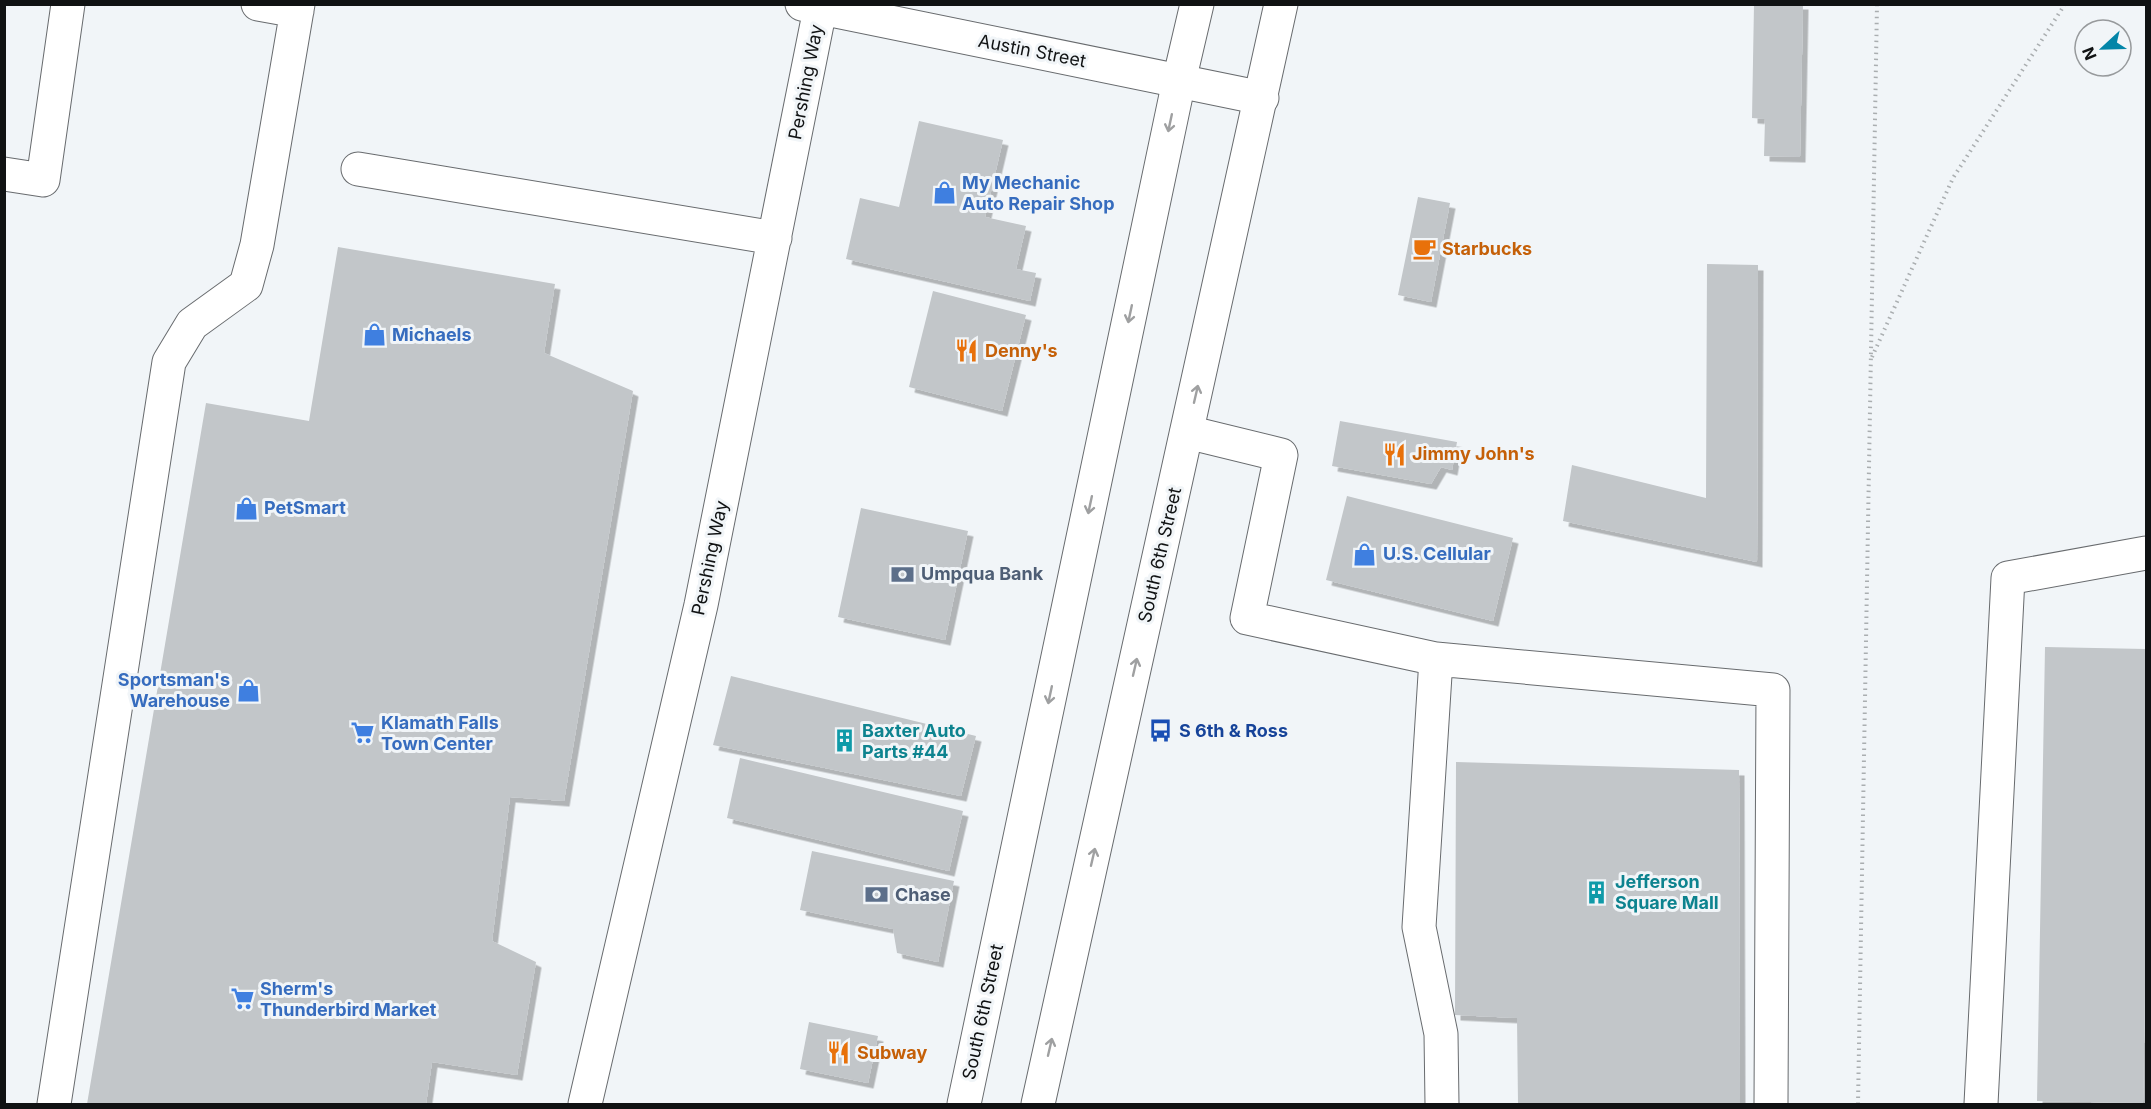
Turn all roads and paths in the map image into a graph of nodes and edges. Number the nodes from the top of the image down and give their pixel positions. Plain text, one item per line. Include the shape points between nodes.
1 (68, 4) edge
2 (258, 4) edge
3 (1197, 4) edge
4 (1281, 4) edge
5 (1877, 4) edge
6 (2065, 4) edge
7 (811, 7) edge
8 (298, 8) edge
9 (1179, 81) junction
10 (1262, 98) junction
11 (358, 169) dead end
12 (4, 174) edge
13 (774, 238) junction
14 (1870, 360) junction
15 (1187, 432) junction
16 (2146, 553) edge
17 (1436, 659) junction
18 (54, 1104) edge
19 (585, 1104) edge
20 (964, 1104) edge
21 (1038, 1104) edge
22 (1442, 1104) edge
23 (1771, 1104) edge
24 (1858, 1104) edge
25 (1981, 1104) edge

1 - 12 main road via 43,180
2 - 8 main road
3 - 9 main road, South 6th Street
4 - 10 main road, South 6th Street
5 - 14 path
6 - 14 path via 1953,178
7 - 9 main road, Austin Street
7 - 13 main road, Pershing Way
8 - 18 main road via 257,245 246,285 192,324 169,362
9 - 10 main road, Austin Street
9 -> 20 main road, South 6th Street
15 -> 10 main road, South 6th Street
11 - 13 main road
13 - 19 main road, Pershing Way via 701,605
14 - 24 path
15 - 17 main road via 1281,455 1247,618
21 -> 15 main road, South 6th Street
16 - 25 main road via 2008,578
17 - 22 main road via 1419,927 1441,1034
17 - 23 main road via 1773,690

